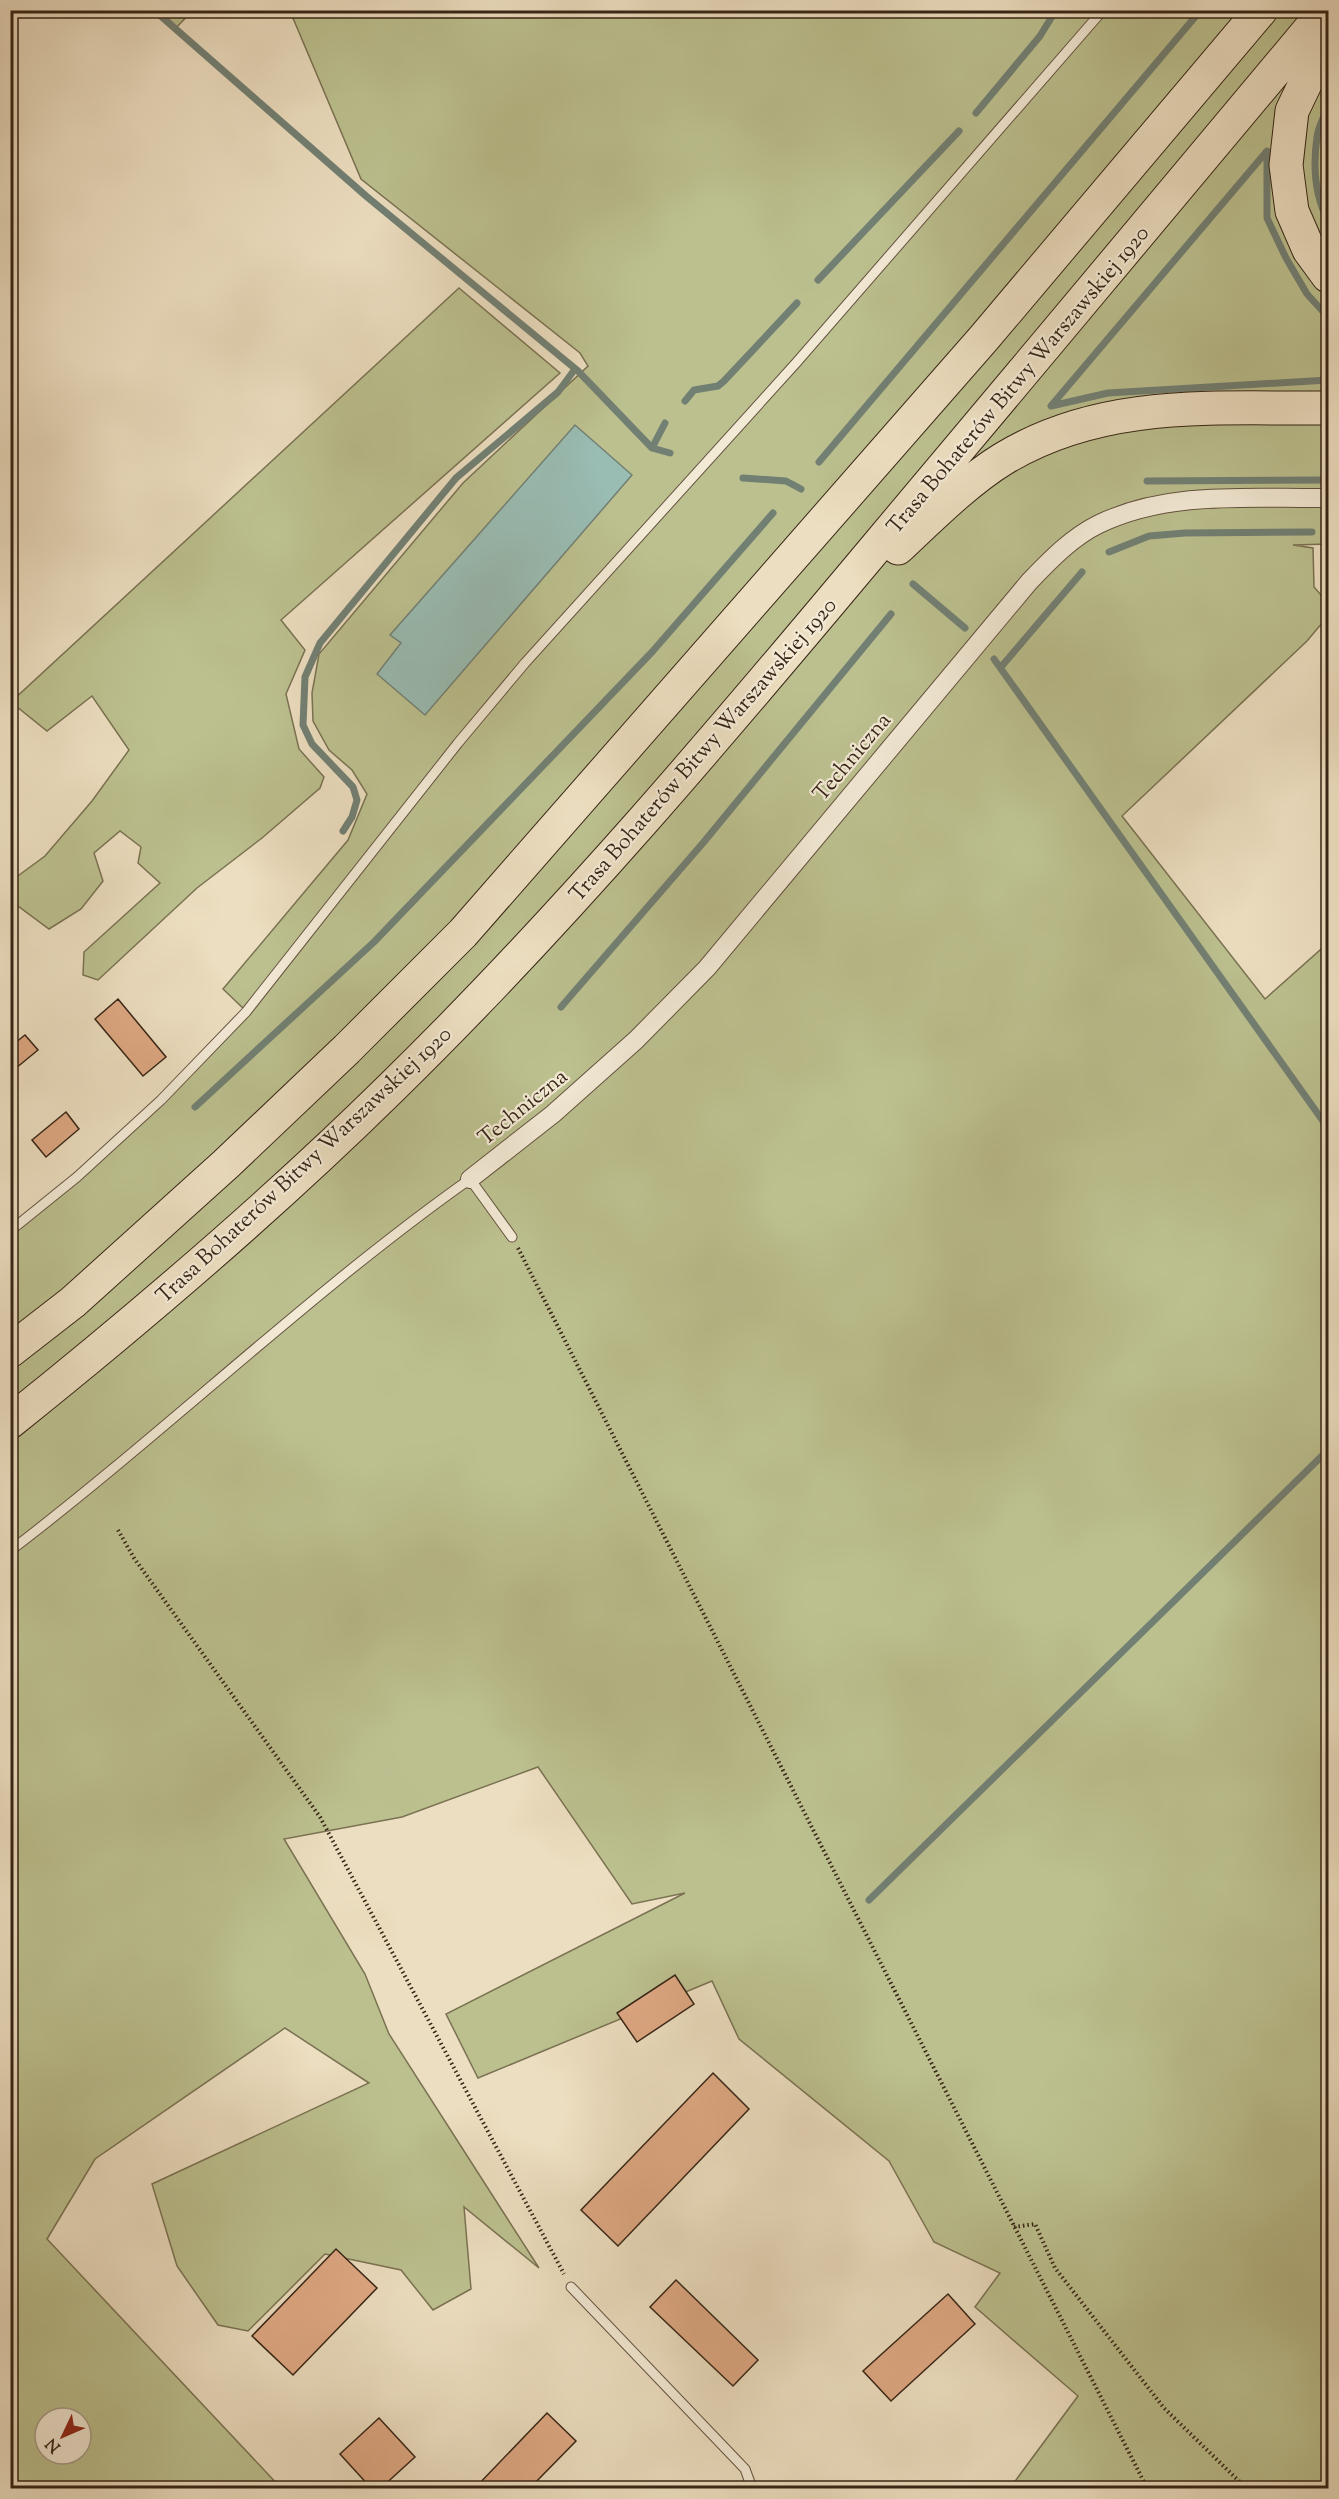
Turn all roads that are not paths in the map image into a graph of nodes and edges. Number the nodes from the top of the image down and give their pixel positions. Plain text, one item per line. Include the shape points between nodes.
1 (1102, 10) edge
2 (1261, 10) edge
3 (1326, 10) edge
4 (1329, 36) edge
5 (1329, 276) edge
6 (1329, 408) edge
7 (1329, 498) edge
8 (792, 648) junction
9 (470, 1179) junction
10 (10, 1231) edge
11 (512, 1237) road end
12 (10, 1351) edge
13 (10, 1422) edge
14 (10, 1551) edge
15 (571, 2287) road end
16 (752, 2488) edge

1 - 10 lane via 796,363 518,672 246,1012 161,1100 77,1177
2 - 12 highway via 984,338 463,933 226,1164 74,1302
3 - 8 highway, Trasa Bohaterów Bitwy Warszawskiej 1920
4 - 5 highway via 1292,111 1286,165 1292,211 1309,250
6 - 8 highway via 1159,410 1099,419 1063,430 1003,459 943,507
7 - 9 street, Techniczna via 1170,502 1097,525 1074,540 1029,582 707,968 636,1040 553,1114
8 - 13 highway, Trasa Bohaterów Bitwy Warszawskiej 1920 via 654,811 390,1089 258,1212 100,1350
9 - 11 lane
9 - 14 lane via 370,1253 89,1490
15 - 16 lane via 745,2469

